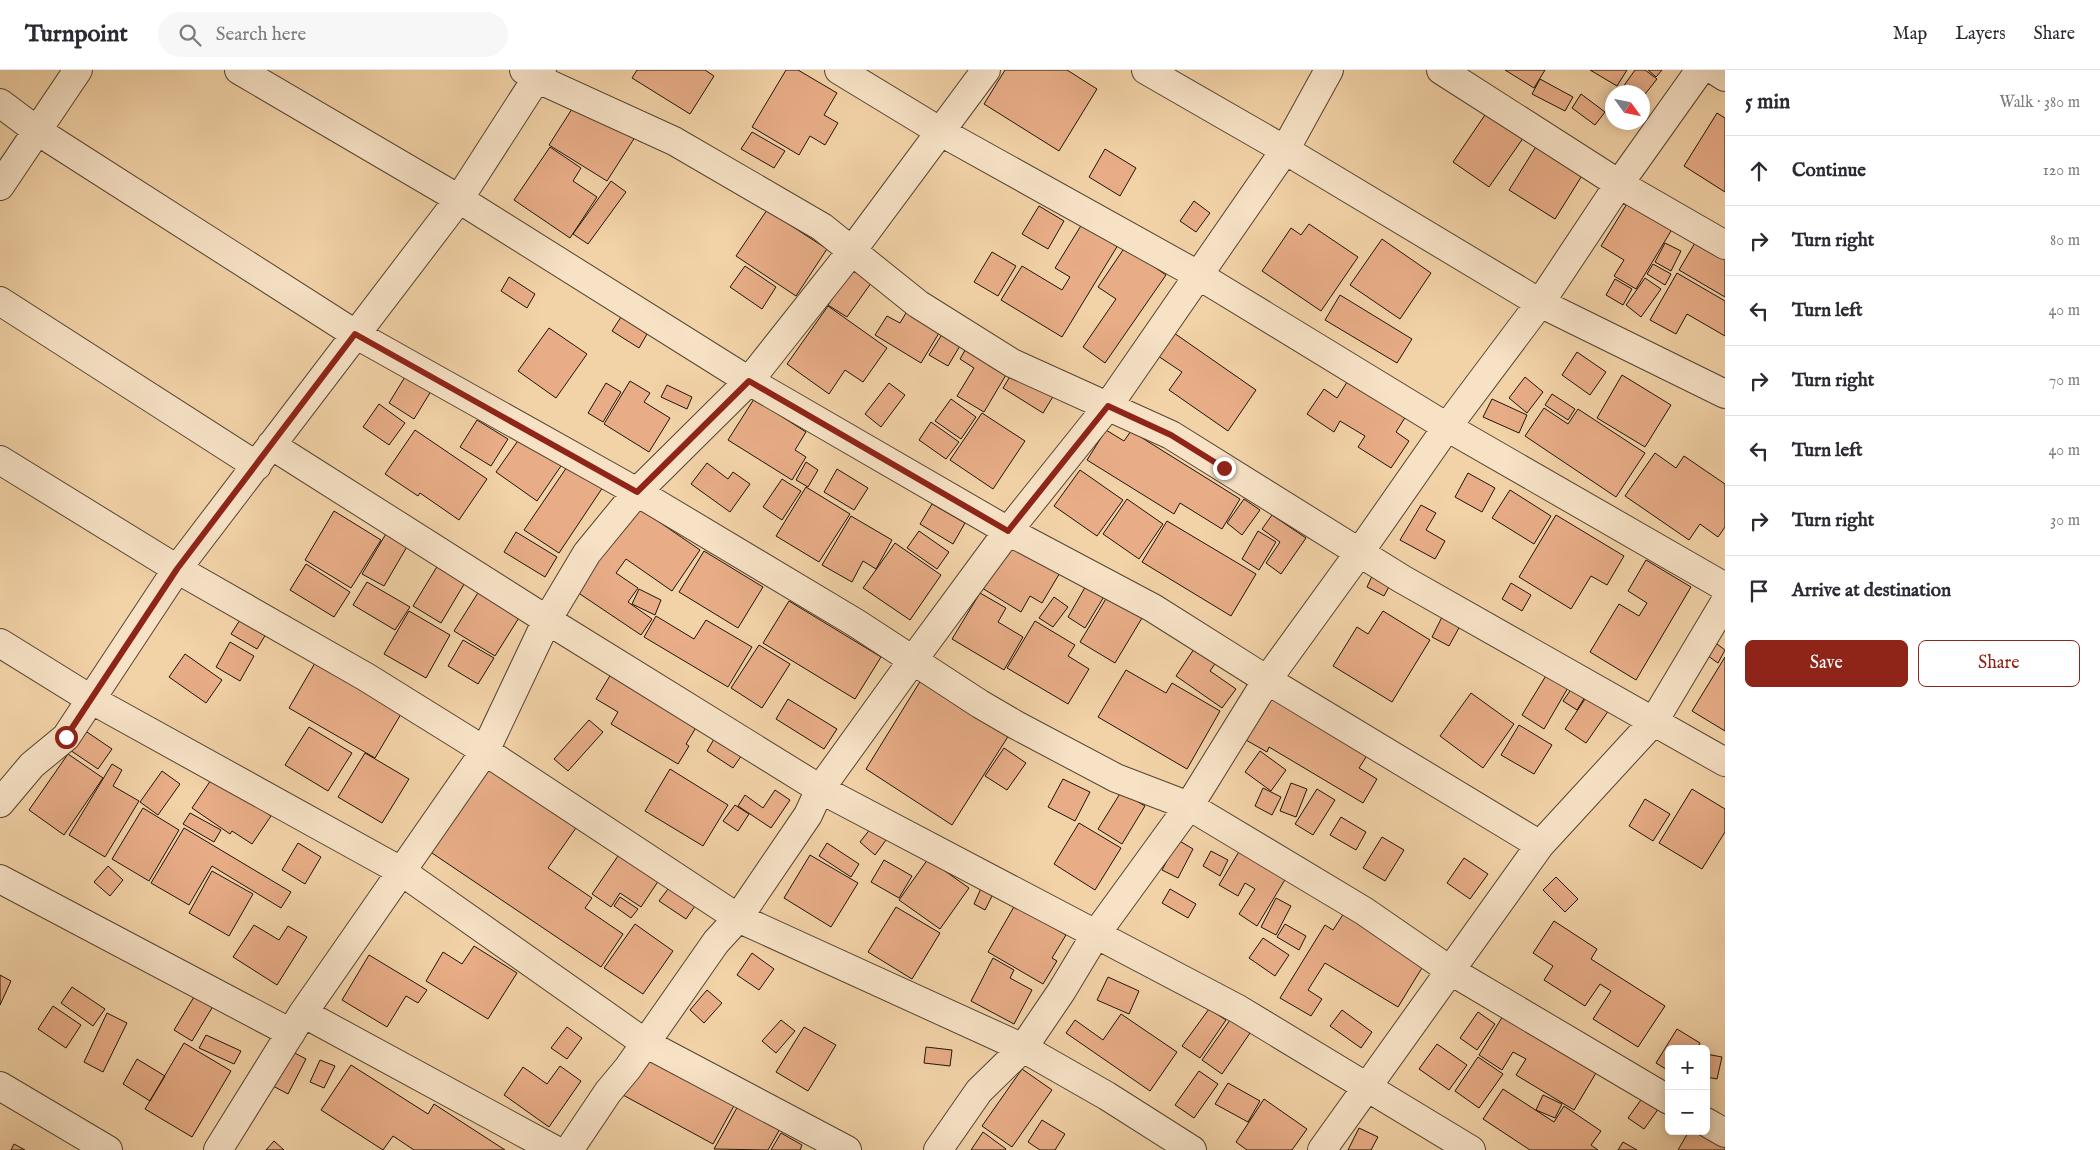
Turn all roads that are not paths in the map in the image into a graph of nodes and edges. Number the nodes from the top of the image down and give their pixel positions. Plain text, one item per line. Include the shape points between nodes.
1 (78, 70) edge
2 (239, 70) edge
3 (839, 70) edge
4 (986, 70) edge
5 (1146, 70) edge
6 (1329, 70) edge
7 (1441, 70) edge
8 (1700, 70) edge
9 (1714, 70) edge
10 (534, 73) edge
11 (1725, 77) edge
12 (0, 103) edge
13 (36, 130) junction
14 (941, 132) junction
15 (1285, 150) junction
16 (1619, 184) junction
17 (0, 186) edge
18 (459, 199) junction
19 (1725, 245) edge
20 (851, 252) junction
21 (1198, 275) junction
22 (0, 301) edge
23 (1540, 302) junction
24 (355, 334) junction
25 (749, 381) junction
26 (1725, 394) edge
27 (1108, 406) junction
28 (1447, 426) junction
29 (264, 455) junction
30 (0, 460) edge
31 (637, 492) junction
32 (1008, 531) junction
33 (1359, 553) junction
34 (177, 569) junction
35 (1725, 587) edge
36 (1725, 602) edge
37 (547, 620) junction
38 (0, 643) edge
39 (913, 660) junction
40 (1266, 680) junction
41 (92, 700) junction
42 (1654, 721) junction
43 (485, 751) junction
44 (1725, 762) edge
45 (820, 789) junction
46 (0, 802) edge
47 (1189, 806) junction
48 (1540, 845) junction
49 (401, 872) junction
50 (0, 879) edge
51 (738, 918) junction
52 (1096, 934) junction
53 (1451, 971) junction
54 (297, 1023) junction
55 (645, 1043) junction
56 (1023, 1048) junction
57 (0, 1086) edge
58 (1366, 1088) junction
59 (1665, 1098) edge
60 (1710, 1124) edge
61 (1725, 1133) edge
62 (108, 1150) edge
63 (218, 1150) edge
64 (555, 1150) edge
65 (570, 1150) edge
66 (847, 1150) edge
67 (938, 1150) edge
68 (1192, 1150) edge
69 (1322, 1150) edge
70 (1471, 1150) edge

1 - 13 street
2 - 18 street
3 - 14 street
4 - 14 street
5 - 15 street
6 - 15 street
7 - 16 street
8 - 16 street
9 - 11 street
10 - 18 street
10 - 20 street via 674,140 822,227
12 - 13 street
13 - 17 street
13 - 24 street
14 - 20 street
14 - 21 street
15 - 21 street
15 - 23 street
16 - 19 street
16 - 23 street
18 - 24 street
18 - 25 street
20 - 25 street
20 - 27 street via 918,304 1012,363
21 - 27 street
21 - 28 street
22 - 29 street
23 - 26 street
23 - 28 street
24 - 29 street
24 - 31 street
25 - 31 street
25 - 32 street
27 - 32 street
27 - 33 street via 1171,435
28 - 33 street
28 - 35 street
29 - 34 street
29 - 37 street
30 - 34 street
31 - 37 street via 587,553
31 - 39 street
32 - 39 street
32 - 40 street via 1154,608
33 - 40 street
33 - 42 street
34 - 41 street
34 - 43 street via 366,677
36 - 42 street
37 - 43 street
37 - 45 street
38 - 41 street
39 - 45 street
39 - 47 street via 980,704 1116,778
40 - 47 street
40 - 48 street
41 - 46 street via 66,737 32,765
41 - 49 street
42 - 44 street
42 - 48 street
43 - 49 street
43 - 51 street
45 - 51 street via 808,815
45 - 52 street
47 - 52 street
47 - 53 street via 1364,911
48 - 53 street
49 - 54 street
49 - 55 street
50 - 54 street
51 - 55 street via 716,942
51 - 56 street
52 - 56 street
52 - 58 street via 1238,1009
53 - 58 street
53 - 59 street
54 - 63 street
54 - 64 street
55 - 65 street
55 - 66 street
56 - 67 street via 979,1091
56 - 68 street
57 - 62 street
58 - 69 street
58 - 70 street
60 - 61 street

